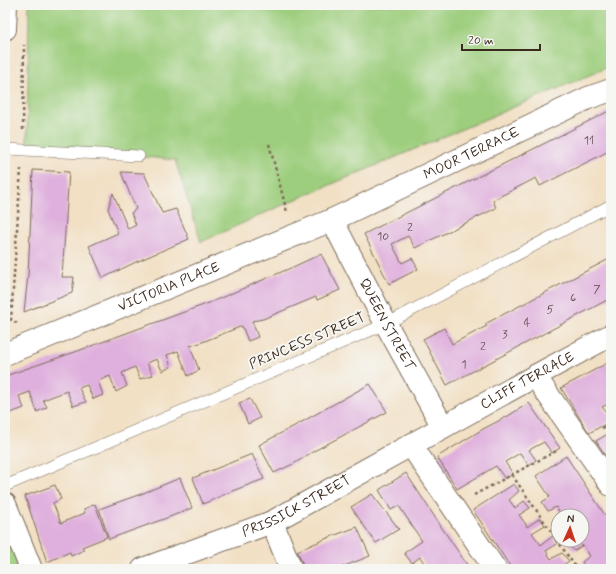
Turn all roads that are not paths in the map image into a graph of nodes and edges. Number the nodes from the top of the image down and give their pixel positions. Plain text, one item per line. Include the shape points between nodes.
1 (6, 5) edge
2 (5, 29) edge
3 (611, 90) edge
4 (5, 149) edge
5 (139, 156) dead end
6 (611, 205) edge
7 (332, 220) junction
8 (386, 324) junction
9 (611, 335) edge
10 (5, 354) edge
11 (535, 376) junction
12 (443, 427) junction
13 (411, 445) junction
14 (611, 485) edge
15 (5, 486) edge
16 (5, 504) edge
17 (272, 522) junction
18 (31, 569) edge
19 (142, 569) edge
20 (291, 569) edge
21 (495, 569) edge

1 - 2 street
3 - 7 street, MOOR TERRACE via 588,98
4 - 5 lane
6 - 8 lane, PRINCESS STREET
7 - 8 street, QUEEN STREET
7 - 10 street, VICTORIA PLACE
8 - 12 street, QUEEN STREET
8 - 15 lane, PRINCESS STREET
9 - 11 street, CLIFF TERRACE
11 - 12 street, CLIFF TERRACE
11 - 14 street
12 - 13 street, PRISSICK STREET
13 - 17 street, PRISSICK STREET
13 - 21 street
16 - 18 street
17 - 19 street, PRISSICK STREET
17 - 20 street

